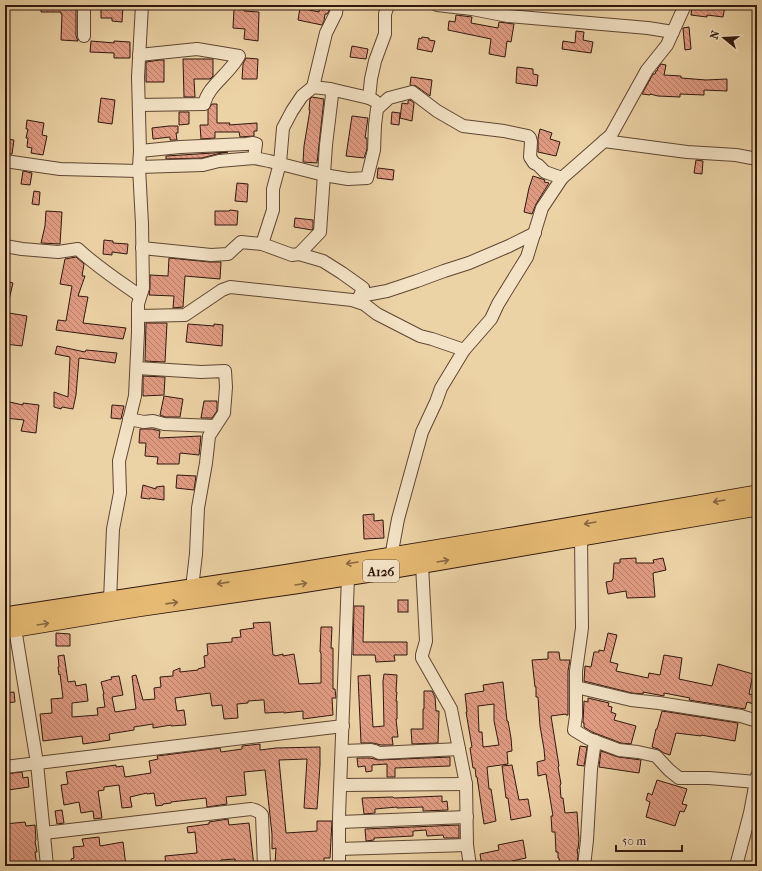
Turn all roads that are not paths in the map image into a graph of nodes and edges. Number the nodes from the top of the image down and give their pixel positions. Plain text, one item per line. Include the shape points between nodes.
1 (84, 5) edge
2 (142, 5) edge
3 (337, 5) edge
4 (388, 5) edge
5 (437, 5) edge
6 (685, 5) edge
7 (673, 32) junction
8 (84, 36) dead end
9 (139, 55) junction
10 (313, 87) junction
11 (330, 89) junction
12 (369, 98) junction
13 (138, 105) junction
14 (378, 109) junction
15 (604, 140) junction
16 (140, 151) junction
17 (254, 158) junction
18 (757, 159) edge
19 (5, 161) edge
20 (280, 163) junction
21 (139, 169) junction
22 (324, 175) junction
23 (562, 178) junction
24 (535, 233) junction
25 (262, 244) junction
26 (5, 246) edge
27 (142, 248) junction
28 (299, 254) junction
29 (140, 296) junction
30 (358, 299) junction
31 (138, 316) junction
32 (464, 350) junction
33 (137, 368) junction
34 (129, 419) junction
35 (215, 426) junction
36 (757, 494) edge
37 (757, 507) edge
38 (581, 537) junction
39 (391, 556) junction
40 (422, 565) junction
41 (348, 577) junction
42 (192, 588) junction
43 (110, 600) junction
44 (9, 622) edge
45 (576, 687) junction
46 (757, 721) edge
47 (343, 726) junction
48 (595, 741) junction
49 (459, 749) junction
50 (342, 751) junction
51 (37, 763) junction
52 (5, 767) edge
53 (756, 778) edge
54 (466, 784) junction
55 (341, 785) junction
56 (467, 817) junction
57 (340, 822) junction
58 (44, 833) junction
59 (467, 845) junction
60 (339, 849) junction
61 (47, 866) edge
62 (264, 866) edge
63 (339, 866) edge
64 (470, 866) edge
65 (584, 866) edge
66 (736, 866) edge

1 - 8 street
2 - 9 street
3 - 10 street via 326,33
4 - 12 street via 385,14 385,34 375,61
5 - 7 street via 508,16
6 - 7 street
7 - 15 street via 667,45 647,70 611,134
9 - 13 street
9 - 13 street via 197,50 239,56 214,85 204,104
10 - 11 street
10 - 20 street via 302,96 283,128
11 - 12 street
11 - 22 street via 332,95
12 - 14 street via 375,102
13 - 16 street
14 - 22 street via 374,150 367,178 348,179
14 - 23 street via 390,98 412,92 463,126 528,136 531,142 530,157 534,163 545,172
15 - 18 street
15 - 23 street
16 - 17 street via 253,142 256,144
16 - 21 street
17 - 20 street
17 - 21 street via 203,165
19 - 21 street via 60,169
20 - 22 street
20 - 25 street via 273,189 273,210
21 - 27 street
22 - 28 street via 320,232
23 - 24 street via 542,208
24 - 30 street via 469,263
24 - 32 street via 527,257 491,319
25 - 27 street via 241,242 228,254 211,255
25 - 28 street via 292,255
26 - 29 street via 58,252 78,250
27 - 29 street
28 - 30 street via 322,261 363,288
29 - 31 street
30 - 31 street via 230,287 184,316
30 - 32 street via 377,314 420,336
31 - 33 street
32 - 39 street via 441,388 422,432 398,519
33 - 34 street via 135,396
33 - 35 street via 225,372 224,413
34 - 35 street via 164,424
34 - 43 street via 120,461 120,494 114,528
35 - 42 street via 209,436 198,508
36 -> 39 highway, A126
37 - 38 highway, A126
40 -> 38 highway, A126
38 - 45 street via 582,628
39 -> 42 highway, A126
40 - 41 highway, A126
40 - 49 street via 426,641 422,658 451,709
44 -> 41 highway, A126 via 137,608
41 - 47 street
42 - 43 highway, A126
43 - 44 highway, A126
44 - 51 street
45 - 46 street via 631,700 741,716
45 - 48 street via 574,730 588,740
47 - 50 street
47 - 51 street
48 - 53 street via 619,750 656,756 678,778
48 - 65 street
49 - 50 street via 379,754 371,750
49 - 54 street
50 - 55 street
51 - 52 street
51 - 58 street
53 - 66 street
54 - 55 street
54 - 56 street
55 - 57 street
56 - 57 street
56 - 59 street
57 - 60 street
58 - 61 street
58 - 62 street via 251,809 260,812 262,816
59 - 60 street
59 - 64 street
60 - 63 street

